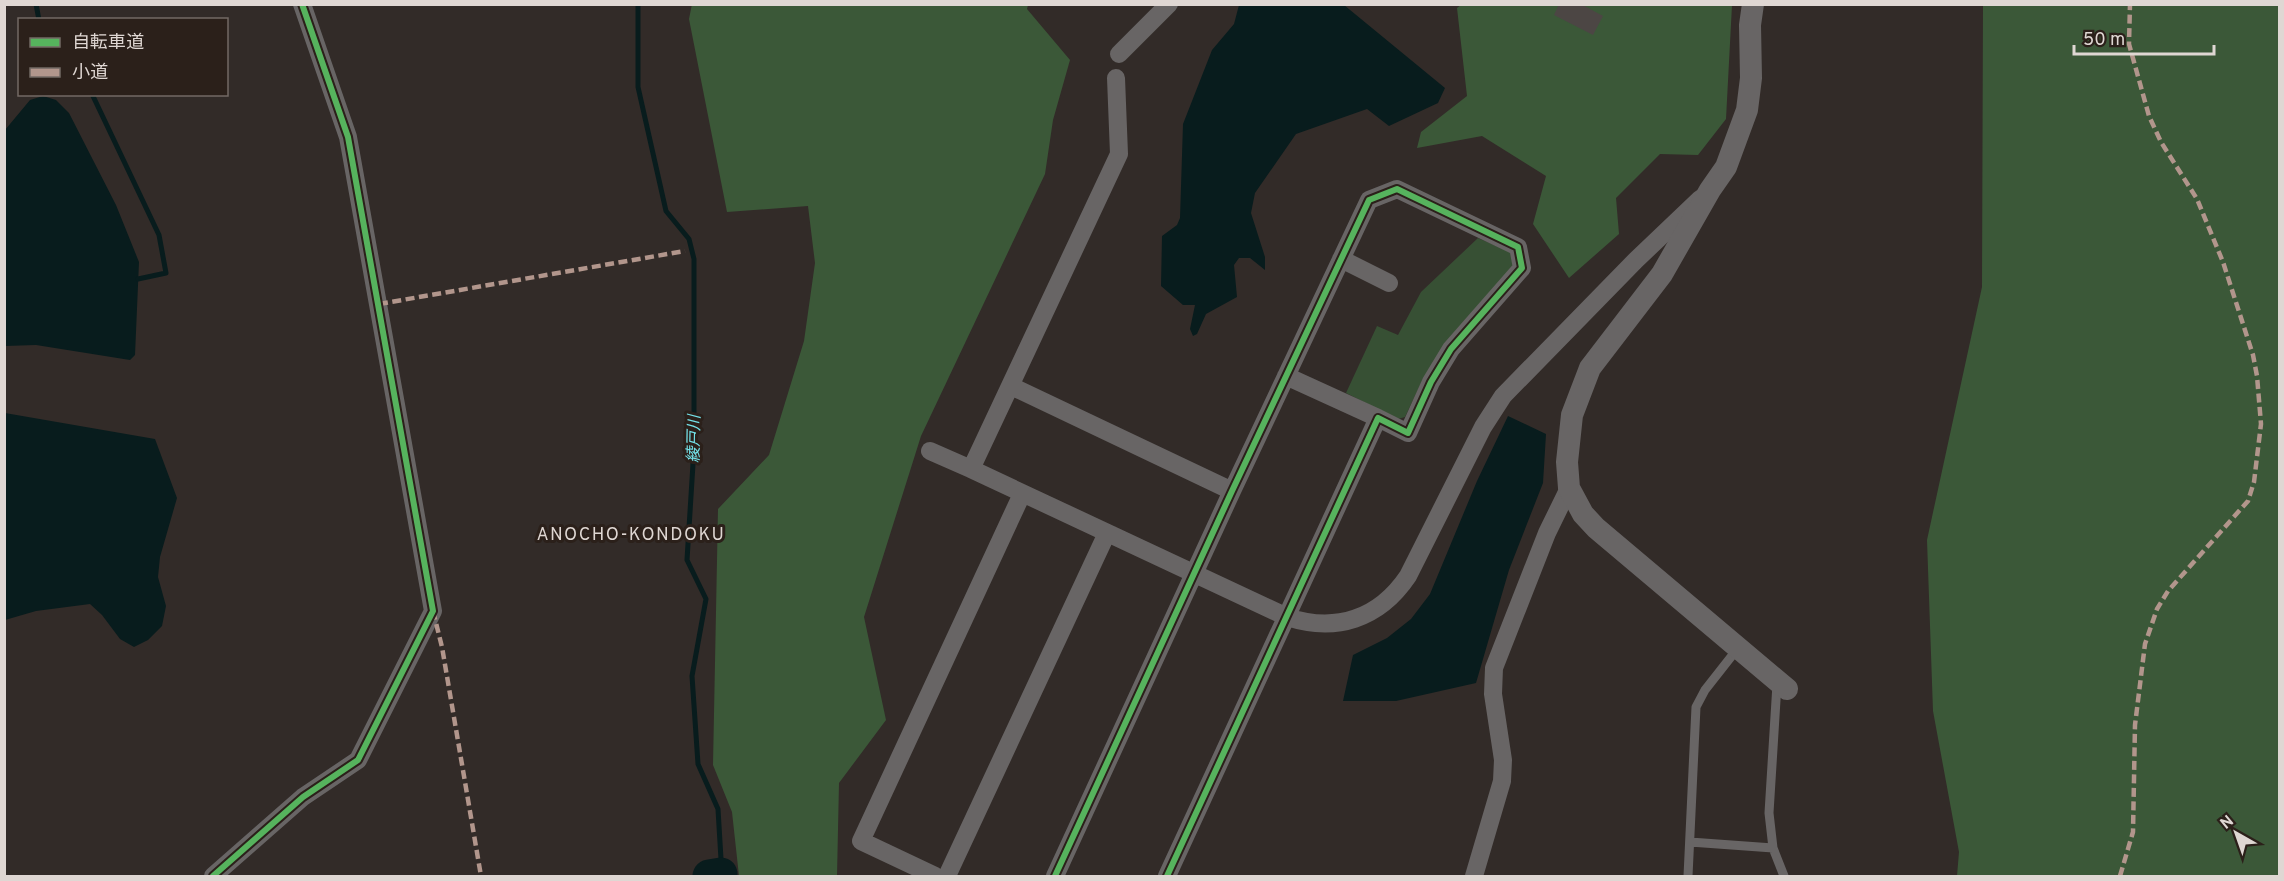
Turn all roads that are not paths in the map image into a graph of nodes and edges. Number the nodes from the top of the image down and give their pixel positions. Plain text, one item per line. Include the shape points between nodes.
1 (302, 4) edge
2 (1168, 4) edge
3 (1753, 4) edge
4 (1119, 54) dead end
5 (1116, 78) dead end
6 (1710, 190) junction
7 (1341, 259) junction
8 (1389, 283) dead end
9 (1287, 376) junction
10 (1011, 386) junction
11 (1378, 418) junction
12 (930, 451) dead end
13 (971, 469) junction
14 (1569, 488) junction
15 (1232, 490) junction
16 (1022, 494) junction
17 (1107, 533) junction
18 (1195, 574) junction
19 (1287, 617) junction
20 (1738, 648) junction
21 (1782, 685) joint
22 (1690, 842) junction
23 (1773, 848) junction
24 (912, 872) edge
25 (213, 876) edge
26 (935, 876) edge
27 (947, 876) edge
28 (1055, 876) edge
29 (1167, 876) edge
30 (1474, 876) edge
31 (1688, 876) edge
32 (1784, 876) edge

1 - 25 street via 348,137 433,611 358,760 303,796
2 - 4 street
3 - 6 street via 1747,110 1726,167
5 - 10 street via 1119,154
6 - 14 street via 1662,274 1590,368 1572,415
6 - 19 street via 1503,396 1399,589 1379,607 1351,620 1314,624
7 - 8 street
7 - 9 street
7 - 11 street via 1369,200 1397,189 1518,247 1522,268 1451,349 1408,433
9 - 11 street
9 - 15 street
10 - 13 street
10 - 15 street
11 - 19 street
12 - 13 street
13 - 16 street
14 - 20 street via 1596,528
14 - 30 street via 1494,668 1502,781
15 - 18 street
16 - 17 street
16 - 24 street via 861,841
17 - 18 street
17 - 27 street
18 - 19 street
18 - 28 street
19 - 29 street
20 - 21 street
20 - 22 lane via 1696,707
21 - 23 lane via 1768,813
22 - 23 lane
22 - 31 lane
23 - 32 lane
24 - 26 street

